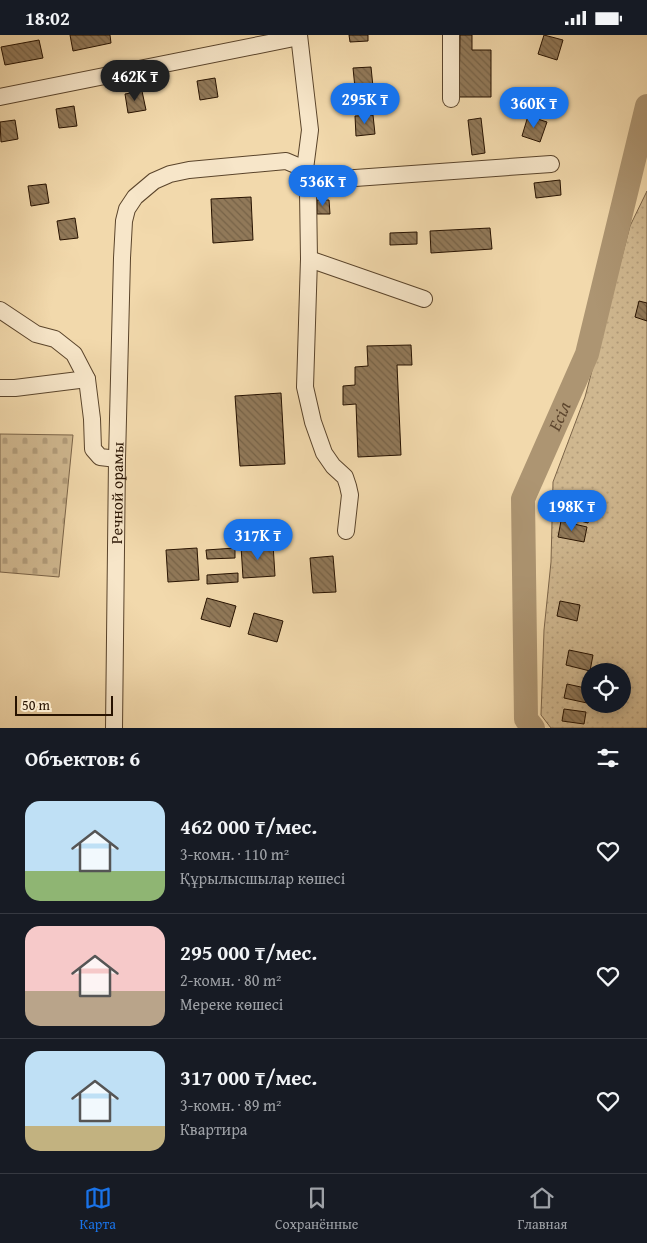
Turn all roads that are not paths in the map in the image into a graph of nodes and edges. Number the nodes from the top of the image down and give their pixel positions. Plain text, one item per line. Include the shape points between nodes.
1 (451, 35) edge
2 (299, 36) edge
3 (0, 97) edge
4 (451, 99) dead end
5 (551, 164) dead end
6 (306, 169) junction
7 (309, 259) junction
8 (424, 299) dead end
9 (0, 310) edge
10 (18, 322) junction
11 (0, 324) edge
12 (87, 379) junction
13 (0, 388) edge
14 (117, 459) junction
15 (346, 531) dead end
16 (114, 728) edge

1 - 4 street
2 - 3 street
2 - 6 street via 310,131
5 - 6 street, Речной орамы via 326,180 316,178
6 - 7 street
6 - 14 street, Речной орамы via 286,161 170,174 154,181 127,209 122,258
7 - 8 street
7 - 15 street via 306,387 324,453 345,477 348,486
9 - 10 street
10 - 11 street
10 - 12 street via 36,334 55,339 74,354
12 - 13 street
12 - 14 street via 93,449 100,457
14 - 16 street, Речной орамы

